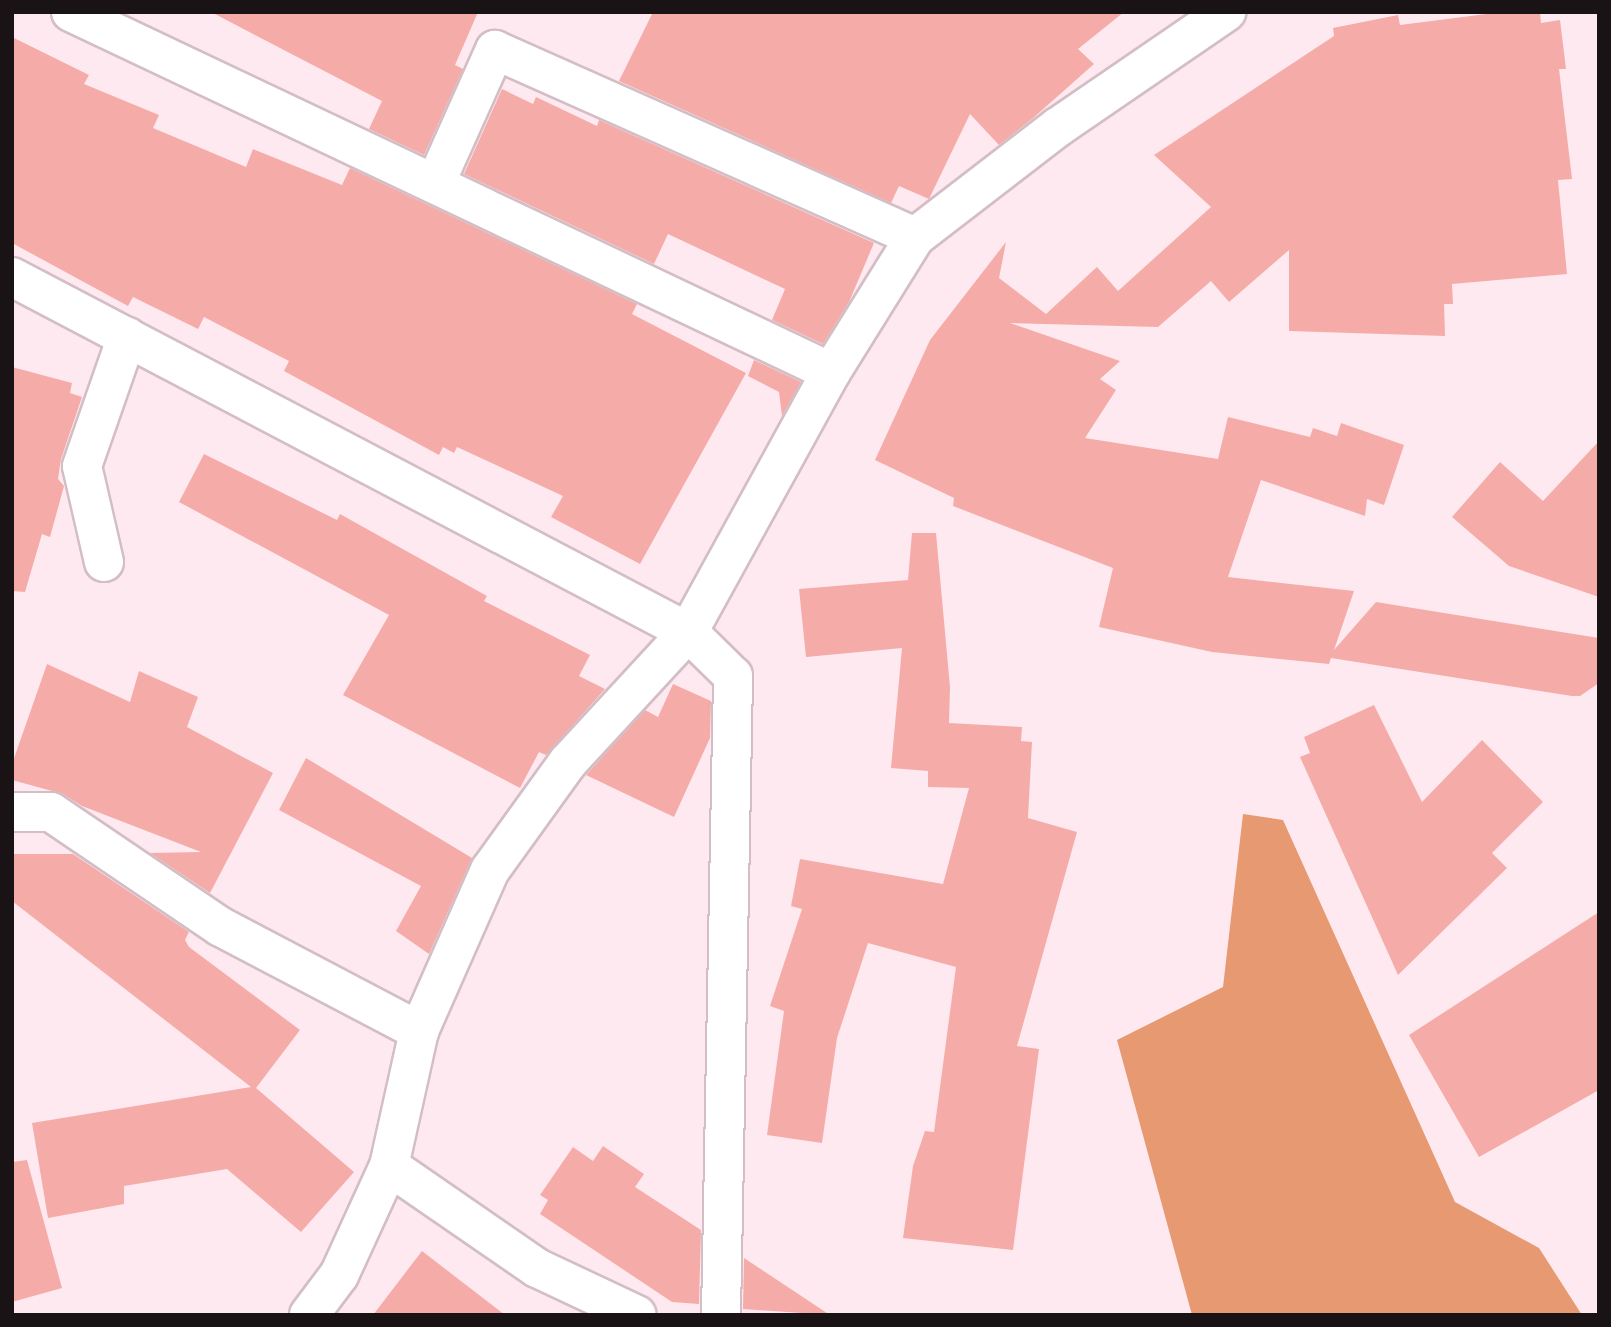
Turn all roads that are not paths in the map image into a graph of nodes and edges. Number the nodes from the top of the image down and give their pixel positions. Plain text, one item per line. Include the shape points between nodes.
1 (71, 12) edge
2 (1226, 12) edge
3 (435, 184) junction
4 (915, 237) junction
5 (12, 277) edge
6 (127, 337) junction
7 (831, 372) junction
8 (104, 562) dead end
9 (688, 632) junction
10 (12, 812) edge
11 (419, 1031) junction
12 (390, 1166) junction
13 (309, 1315) edge
14 (637, 1315) edge
15 (722, 1315) edge

1 - 3 street
2 - 4 street via 1058,127
3 - 4 street via 495,50
3 - 7 street
4 - 7 street
5 - 6 street
6 - 8 street via 82,466
6 - 9 street
7 - 9 street
9 - 11 street via 568,762 490,870
9 - 15 street via 733,676
10 - 11 street via 51,812 221,927
11 - 12 street
12 - 13 street via 339,1275
12 - 14 street via 537,1268

